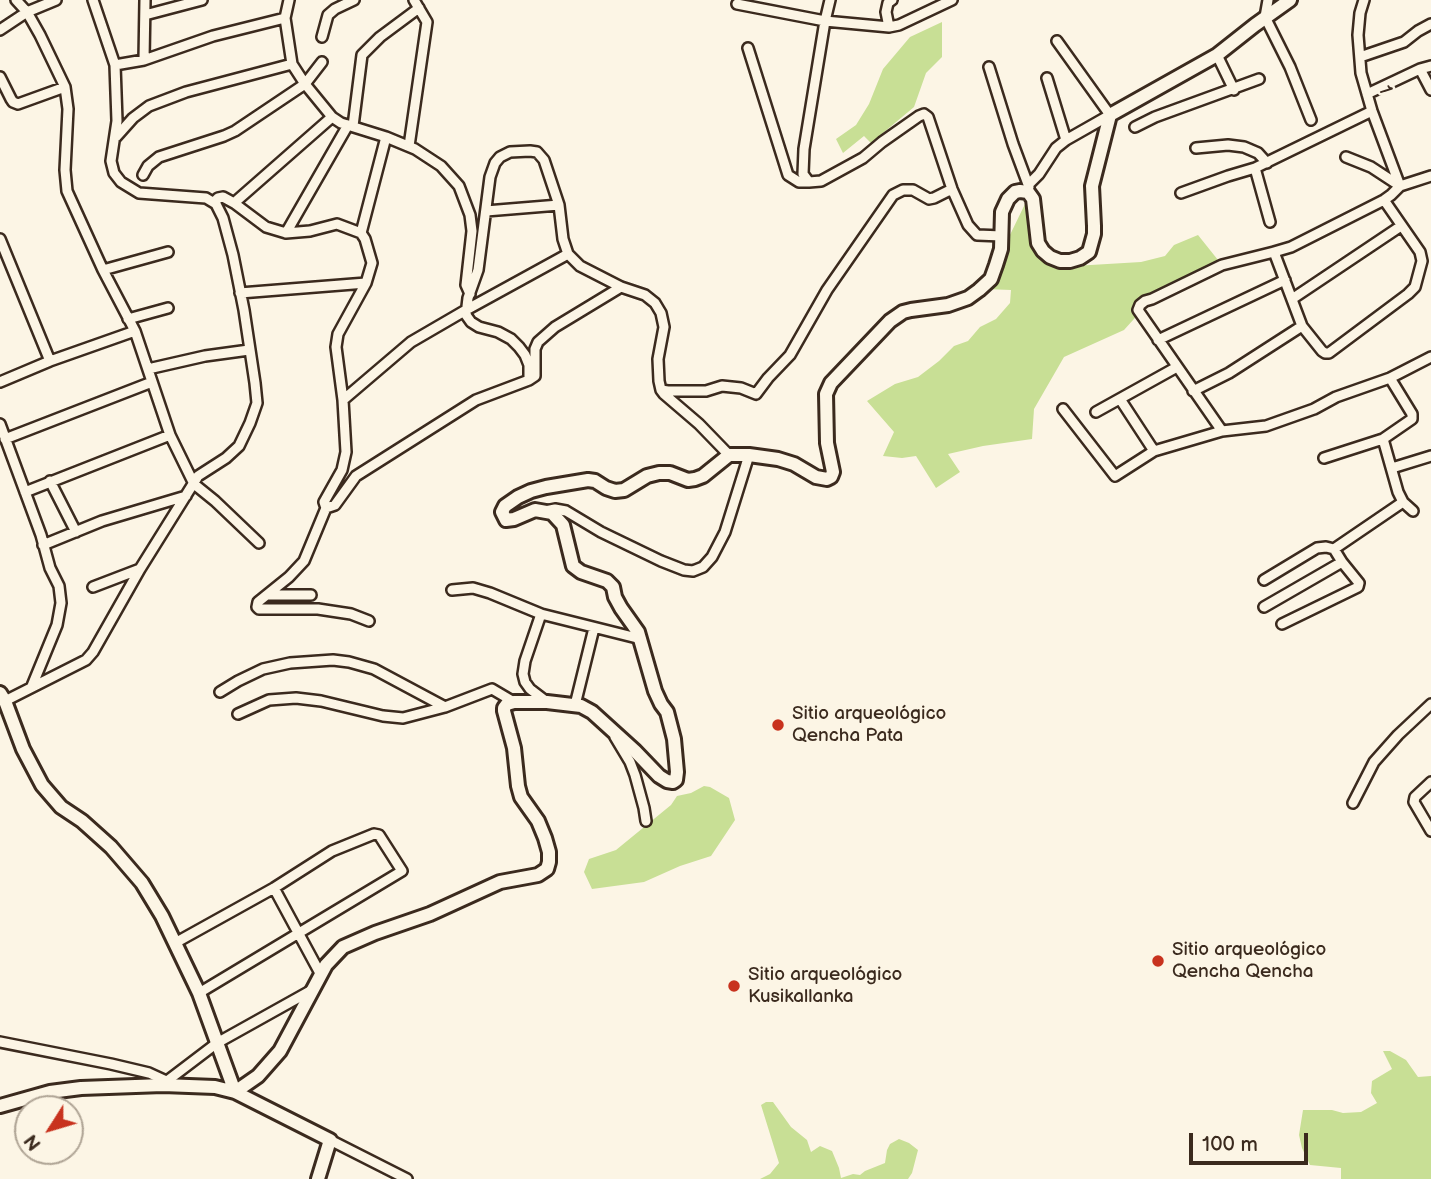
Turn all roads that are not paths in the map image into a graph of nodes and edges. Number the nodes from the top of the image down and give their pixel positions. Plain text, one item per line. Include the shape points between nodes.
1 (16, 0) edge
2 (27, 0) edge
3 (56, 0) edge
4 (93, 0) edge
5 (145, 0) edge
6 (202, 0) edge
7 (289, 0) edge
8 (354, 0) edge
9 (830, 0) edge
10 (892, 0) edge
11 (951, 0) edge
12 (1268, 0) edge
13 (1290, 0) edge
14 (1364, 0) edge
15 (417, 4) edge
16 (737, 4) dead end
17 (27, 12) junction
18 (145, 15) junction
19 (1265, 17) junction
20 (285, 18) junction
21 (825, 21) junction
22 (1431, 24) edge
23 (889, 27) junction
24 (0, 30) edge
25 (322, 37) dead end
26 (1057, 41) dead end
27 (748, 48) dead end
28 (1217, 55) junction
29 (1360, 57) junction
30 (145, 60) junction
31 (323, 62) dead end
32 (292, 64) junction
33 (115, 65) junction
34 (1431, 66) edge
35 (989, 67) dead end
36 (1420, 69) junction
37 (0, 76) edge
38 (1047, 78) dead end
39 (1259, 79) dead end
40 (304, 84) junction
41 (65, 87) junction
42 (1234, 90) junction
43 (1431, 90) edge
44 (1367, 94) junction
45 (1372, 111) junction
46 (1112, 113) junction
47 (332, 117) junction
48 (1311, 120) dead end
49 (351, 125) junction
50 (1135, 127) dead end
51 (386, 137) junction
52 (115, 138) junction
53 (1066, 140) junction
54 (410, 146) junction
55 (1196, 148) dead end
56 (1346, 157) dead end
57 (1267, 163) junction
58 (1255, 169) junction
59 (143, 175) dead end
60 (1431, 176) edge
61 (809, 182) junction
62 (1400, 186) junction
63 (1029, 188) junction
64 (952, 189) junction
65 (1181, 193) dead end
66 (1384, 200) junction
67 (234, 203) junction
68 (216, 204) junction
69 (559, 205) junction
70 (486, 211) junction
71 (1270, 222) dead end
72 (1401, 226) junction
73 (286, 233) junction
74 (361, 233) junction
75 (1002, 236) junction
76 (0, 239) edge
77 (168, 252) dead end
78 (1274, 252) junction
79 (568, 254) junction
80 (103, 270) junction
81 (1285, 280) junction
82 (366, 283) junction
83 (621, 286) junction
84 (240, 293) junction
85 (470, 294) junction
86 (1292, 299) junction
87 (168, 308) dead end
88 (466, 310) junction
89 (128, 319) junction
90 (1302, 326) junction
91 (135, 331) junction
92 (1158, 340) junction
93 (249, 350) junction
94 (1431, 357) edge
95 (50, 361) junction
96 (1177, 367) junction
97 (148, 369) junction
98 (1390, 378) junction
99 (529, 380) junction
100 (0, 382) edge
101 (152, 382) junction
102 (662, 390) junction
103 (1193, 391) junction
104 (1120, 399) junction
105 (343, 400) junction
106 (1063, 409) dead end
107 (1096, 412) dead end
108 (0, 424) edge
109 (1222, 431) junction
110 (170, 435) junction
111 (5, 439) junction
112 (1383, 439) junction
113 (1154, 451) junction
114 (729, 455) junction
115 (749, 455) junction
116 (1431, 456) edge
117 (1324, 458) dead end
118 (1392, 468) junction
119 (50, 481) junction
120 (194, 484) junction
121 (25, 492) junction
122 (186, 496) junction
123 (1404, 502) junction
124 (326, 508) junction
125 (544, 511) junction
126 (1413, 511) dead end
127 (76, 532) junction
128 (259, 543) dead end
129 (43, 545) junction
130 (1334, 549) junction
131 (1342, 562) junction
132 (140, 569) junction
133 (1264, 580) dead end
134 (93, 587) dead end
135 (452, 590) dead end
136 (268, 595) junction
137 (311, 596) dead end
138 (1264, 607) dead end
139 (541, 614) junction
140 (369, 621) dead end
141 (1282, 624) dead end
142 (594, 628) junction
143 (641, 639) junction
144 (32, 686) junction
145 (220, 692) dead end
146 (2, 697) edge
147 (514, 702) junction
148 (547, 702) junction
149 (1431, 704) edge
150 (575, 705) junction
151 (445, 707) junction
152 (238, 714) dead end
153 (598, 717) junction
154 (1431, 782) edge
155 (1353, 803) dead end
156 (646, 821) dead end
157 (1431, 831) edge
158 (274, 888) junction
159 (299, 933) junction
160 (175, 943) junction
161 (321, 975) junction
162 (313, 989) junction
163 (199, 993) junction
164 (0, 1042) edge
165 (217, 1043) junction
166 (172, 1084) junction
167 (235, 1092) junction
168 (0, 1106) edge
169 (330, 1140) junction
170 (318, 1179) edge
171 (407, 1179) edge

1 - 17 street
2 - 17 street
3 - 17 street
4 - 33 street
5 - 18 street
6 - 18 street
7 - 20 street
8 - 25 street via 328,15
9 - 21 street
10 - 23 street via 886,12
11 - 23 street
12 - 19 street
13 - 19 main road
14 - 29 street, 1
15 - 49 street via 362,55
15 - 54 street via 427,22
16 - 21 street
17 - 24 street
17 - 41 street
18 - 30 street
19 - 28 main road
19 - 48 street
20 - 30 street
20 - 32 street
21 - 23 street
21 - 61 street via 804,149 803,174
22 - 29 street via 1404,42
26 - 46 street
27 - 61 street via 788,175
28 - 42 street
28 - 46 main road
29 - 44 street, 1
30 - 33 street
31 - 40 street
32 - 40 street
32 - 52 street via 149,106
33 - 52 street
34 - 36 street
35 - 63 street
36 - 43 street
36 - 44 street
37 - 41 street via 18,104
38 - 53 street
39 - 42 street
40 - 47 street
40 - 59 street via 235,131 159,157
41 - 80 street via 67,191
42 - 50 street
44 - 45 street, 1
45 - 57 street
45 - 62 street, 1
46 - 53 street
46 - 63 main road via 1092,186 1094,226 1089,252 1060,261 1043,251
47 - 49 street
47 - 67 street
49 - 51 street
49 - 73 street
51 - 54 street
51 - 74 street
52 - 68 street via 111,161 114,173 126,186 139,193 206,198
53 - 63 street via 1055,148
54 - 85 street via 442,166 459,186 471,223 466,285
55 - 57 street via 1244,147
56 - 62 street
57 - 58 street
58 - 65 street
58 - 71 street
60 - 62 street
61 - 64 street via 821,181 863,158 924,114
62 - 66 street
63 - 75 main road via 1008,200 1002,212
64 - 75 street via 977,236
64 - 102 street via 929,199 913,190 893,195 827,290 790,355 756,394 722,386 706,391
66 - 72 street
66 - 78 street
67 - 68 street via 223,197
67 - 73 street via 266,227
68 - 84 street
69 - 70 street
69 - 70 street via 544,160 530,150 510,152 495,163
69 - 79 street
70 - 85 street
72 - 86 street
72 - 90 street via 1422,261 1408,295 1329,352 1322,351
73 - 74 street via 337,224
74 - 82 street via 372,263
75 - 115 main road via 991,279 979,290 948,305 903,312 831,383 825,401 831,477 816,477 794,464
76 - 95 street
77 - 80 street
78 - 81 street
78 - 92 street via 1222,265 1145,300 1138,310
79 - 83 street via 580,267
79 - 88 street
80 - 89 street
81 - 86 street
81 - 92 street
82 - 84 street
82 - 105 street via 338,334
83 - 99 street via 538,342 535,376
83 - 102 street via 645,295 662,313 658,359
84 - 93 street
85 - 88 street
86 - 90 street
87 - 89 street
88 - 99 street via 471,322 498,332 519,347 529,365
88 - 105 street via 411,342
89 - 91 street
90 - 103 street
91 - 95 street
91 - 97 street
92 - 96 street
93 - 97 street
93 - 120 street via 257,403 250,423 239,446 198,476
94 - 98 street
95 - 100 street
96 - 103 street
96 - 104 street
97 - 101 street
98 - 109 street via 1266,426
98 - 112 street via 1412,419
99 - 124 street via 476,400 356,476 335,505
101 - 110 street
101 - 111 street
102 - 114 street
103 - 109 street
104 - 107 street
104 - 113 street
105 - 124 street via 346,452 342,470 324,502
106 - 113 street via 1115,477
108 - 111 street
109 - 113 street
110 - 119 street
110 - 120 street
111 - 121 street
112 - 117 street
112 - 118 street
114 - 115 main road
114 - 125 main road via 695,479 659,473 624,490 588,480 546,487 518,497 502,512 506,520
115 - 125 street via 725,532 712,557 693,571 662,561 565,511
116 - 118 street
118 - 123 street
119 - 121 street
119 - 127 street
120 - 122 street
120 - 128 street
121 - 129 street
122 - 127 street
122 - 132 street
123 - 126 street
123 - 130 street
124 - 136 street via 304,561
125 - 143 main road via 563,525 573,566 607,580
127 - 129 street
129 - 144 street via 60,586 61,603
130 - 131 street
130 - 133 street via 1317,548
131 - 138 street
131 - 141 street via 1358,587
132 - 134 street
132 - 144 street via 86,660
135 - 139 street via 473,588
136 - 137 street
136 - 140 street via 258,602 259,609 318,609
139 - 142 street
139 - 148 street via 523,674 530,688
142 - 143 street
142 - 150 street
143 - 153 main road via 655,691 671,726 676,780 659,776
144 - 146 street
145 - 151 street via 263,669 332,660 374,669
146 - 160 main road via 42,785 61,807 111,847 142,883
147 - 148 main road
147 - 151 street via 492,689
147 - 161 main road via 504,711 518,786 545,838 547,869 500,882 343,947
148 - 150 main road
149 - 155 street via 1374,762
150 - 153 main road
151 - 152 street via 403,718 296,698 269,700
153 - 156 street via 629,762
154 - 157 street via 1415,797
158 - 159 street
158 - 159 street via 332,851 374,834 402,871
158 - 160 street
159 - 161 street
159 - 163 street
160 - 163 main road
161 - 162 main road
162 - 165 street
162 - 167 main road via 280,1051 258,1076
163 - 165 main road
164 - 166 street via 149,1073
165 - 166 street
165 - 167 main road
166 - 167 main road
166 - 168 main road via 68,1089
167 - 169 main road
169 - 170 main road
169 - 171 street

